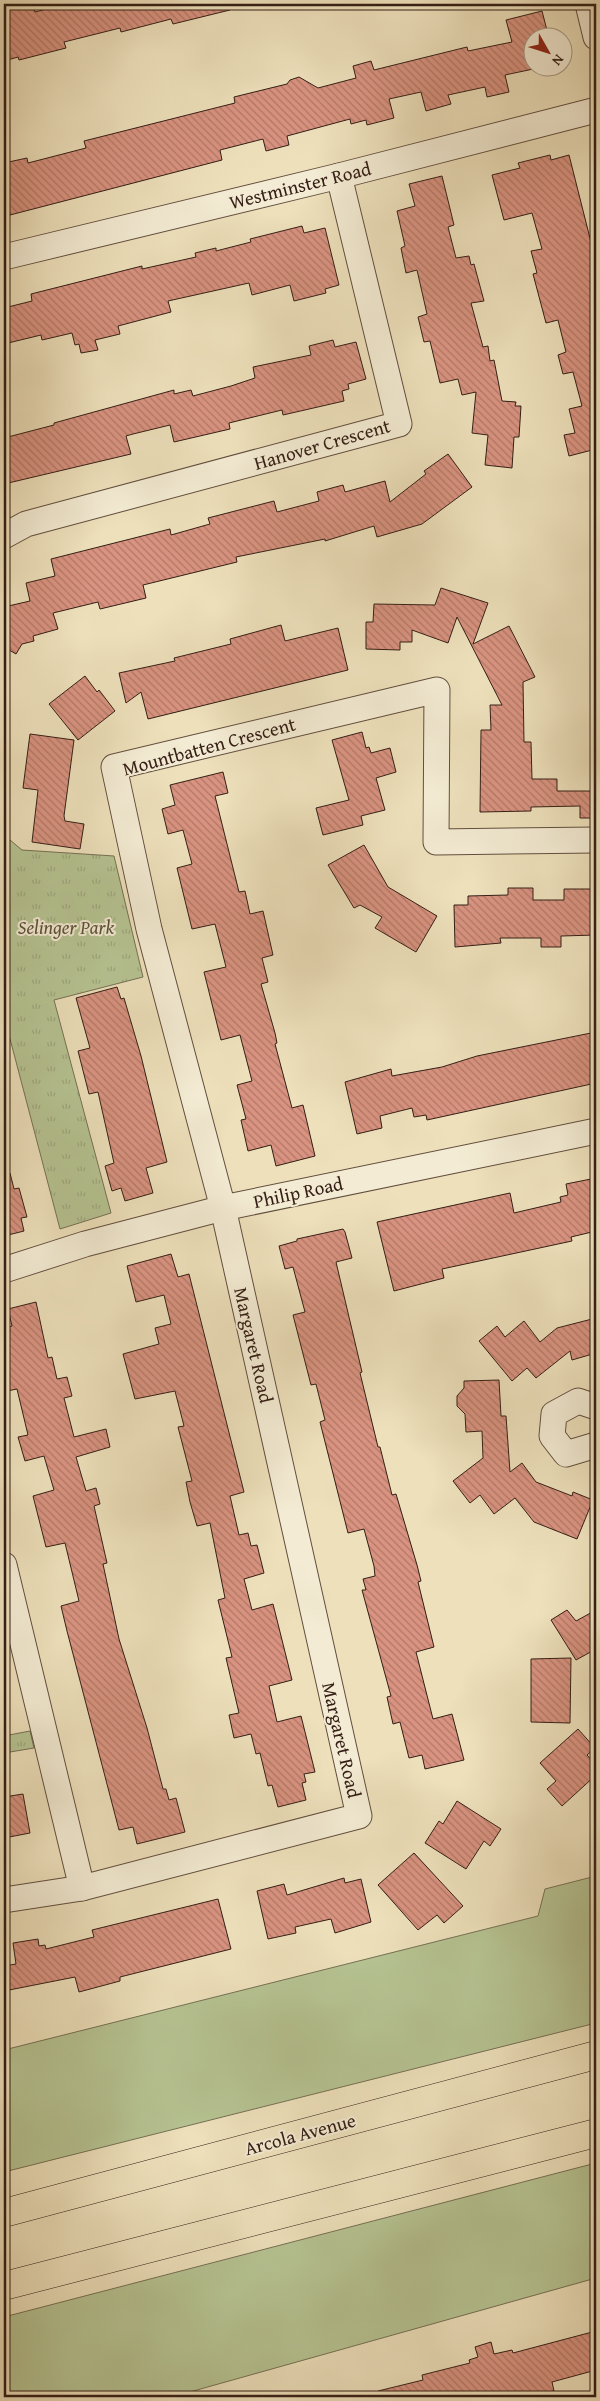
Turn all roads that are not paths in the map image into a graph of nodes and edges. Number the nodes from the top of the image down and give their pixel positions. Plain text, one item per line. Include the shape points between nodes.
1 (588, 4) edge
2 (596, 37) edge
3 (596, 110) edge
4 (339, 176) junction
5 (4, 256) edge
6 (4, 536) edge
7 (596, 840) edge
8 (596, 1131) edge
9 (223, 1208) junction
10 (4, 1270) edge
11 (596, 1407) edge
12 (596, 1445) edge
13 (4, 1565) edge
14 (82, 1888) junction
15 (4, 1900) edge
16 (596, 2055) edge
17 (596, 2134) edge
18 (4, 2213) edge
19 (4, 2286) edge

1 - 2 street
3 - 4 street, Westminster Road
4 - 5 street, Westminster Road
4 - 6 street, Hanover Crescent via 399,424 26,524
7 - 9 street, Mountbatten Crescent via 436,842 437,690 114,767 149,929
8 - 9 street, Philip Road
9 - 10 street, Philip Road via 85,1244
9 - 14 street, Margaret Road via 359,1816
11 - 12 street via 578,1402 554,1414 552,1436 566,1454
13 - 14 street
14 - 15 street
16 - 18 main road, Arcola Avenue
17 - 19 main road

